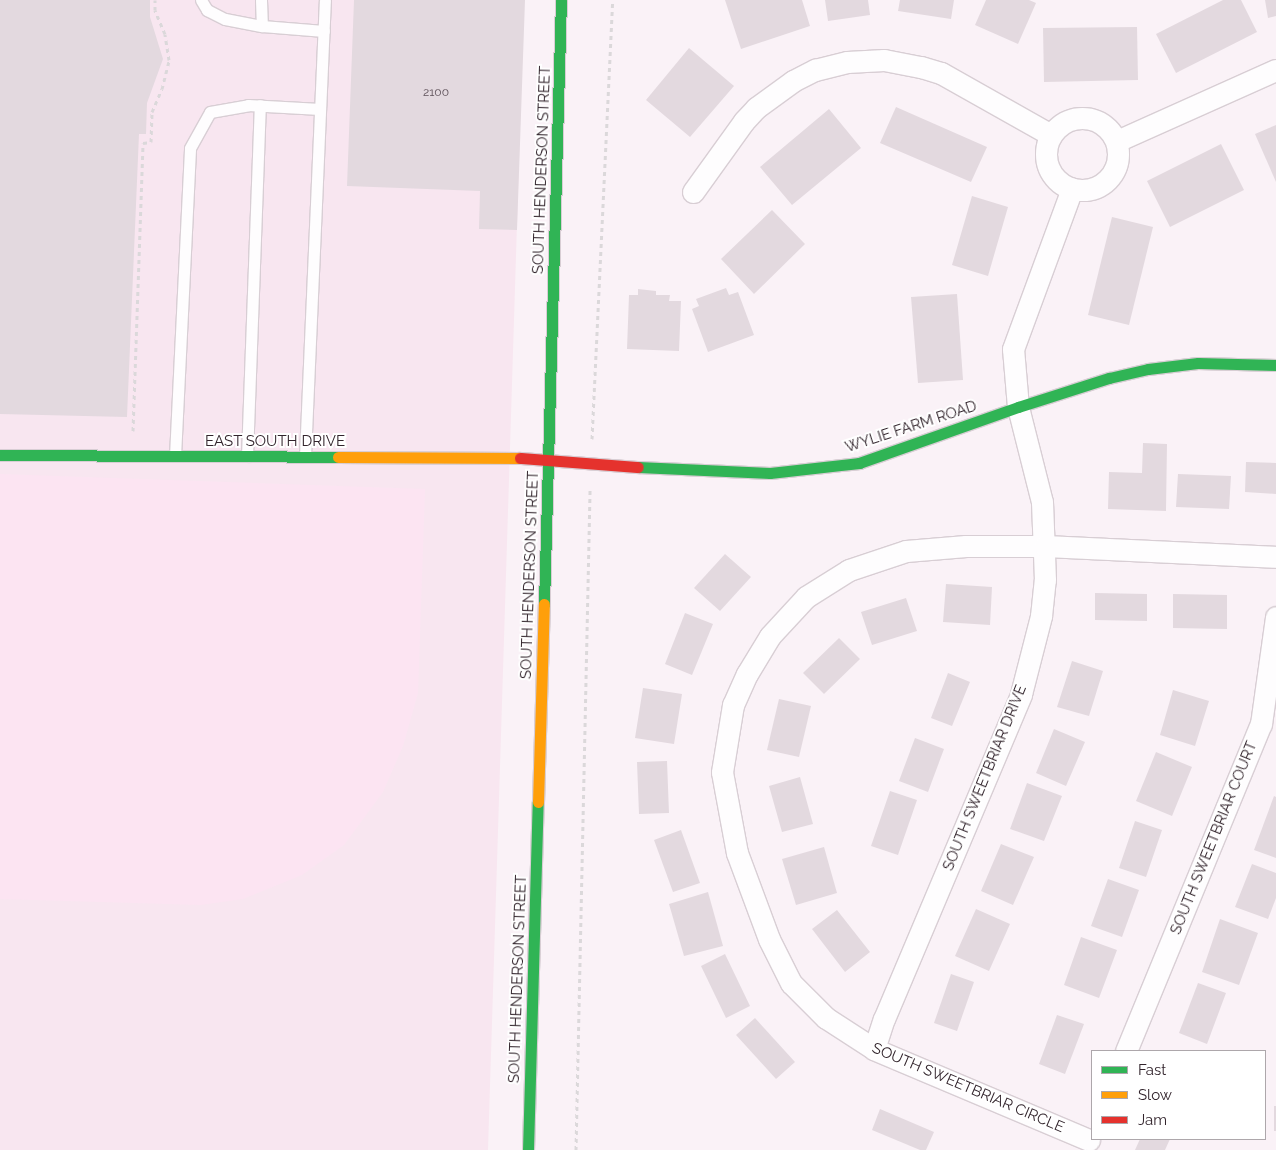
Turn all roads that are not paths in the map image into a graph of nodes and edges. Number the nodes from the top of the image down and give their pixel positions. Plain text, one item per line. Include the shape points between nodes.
1 (201, 0) edge
2 (262, 0) edge
3 (325, 0) edge
4 (561, 0) edge
5 (262, 26) junction
6 (324, 31) junction
7 (1276, 70) edge
8 (260, 105) junction
9 (320, 109) junction
10 (1051, 135) junction
11 (1117, 141) junction
12 (1072, 189) junction
13 (694, 192) dead end
14 (1276, 365) edge
15 (1018, 407) junction
16 (0, 455) edge
17 (247, 456) junction
18 (305, 456) junction
19 (175, 457) junction
20 (549, 462) junction
21 (1045, 546) junction
22 (1276, 557) edge
23 (1276, 617) edge
24 (874, 1049) junction
25 (1126, 1050) edge
26 (1090, 1141) edge
27 (528, 1150) edge

1 - 5 lane via 207,10 225,19
2 - 5 lane
3 - 6 lane
4 - 20 street, SOUTH HENDERSON STREET
5 - 6 lane
6 - 9 lane
7 - 11 street
8 - 9 lane
8 - 17 lane
8 - 19 lane via 210,112 190,148
9 - 18 lane
10 - 11 street via 1069,120 1092,118 1111,131
10 - 12 street via 1046,156 1048,167 1054,177
10 - 13 street via 941,73 884,60 847,62 815,70 793,80 756,108
11 - 12 street via 1118,164 1105,183 1089,190
12 - 15 street, SOUTH SWEETBRIAR DRIVE via 1013,349
14 - 15 street, WYLIE FARM ROAD via 1198,363 1148,369
15 - 20 street, WYLIE FARM ROAD via 859,463 831,468 770,472
15 - 21 street, SOUTH SWEETBRIAR DRIVE via 1038,481
16 - 19 street, EAST SOUTH DRIVE
17 - 18 street, EAST SOUTH DRIVE
17 - 19 street, EAST SOUTH DRIVE
18 - 20 street, EAST SOUTH DRIVE via 524,458
20 - 27 street, SOUTH HENDERSON STREET
21 - 22 street
21 - 24 street, SOUTH SWEETBRIAR DRIVE via 1040,616 1021,694
21 - 24 street, SOUTH SWEETBRIAR CIRCLE via 966,546 906,551 849,570 806,597 770,636 733,705 722,772 737,853 769,939 791,983 826,1018
23 - 25 street, SOUTH SWEETBRIAR COURT via 1261,724
24 - 26 street, SOUTH SWEETBRIAR CIRCLE

